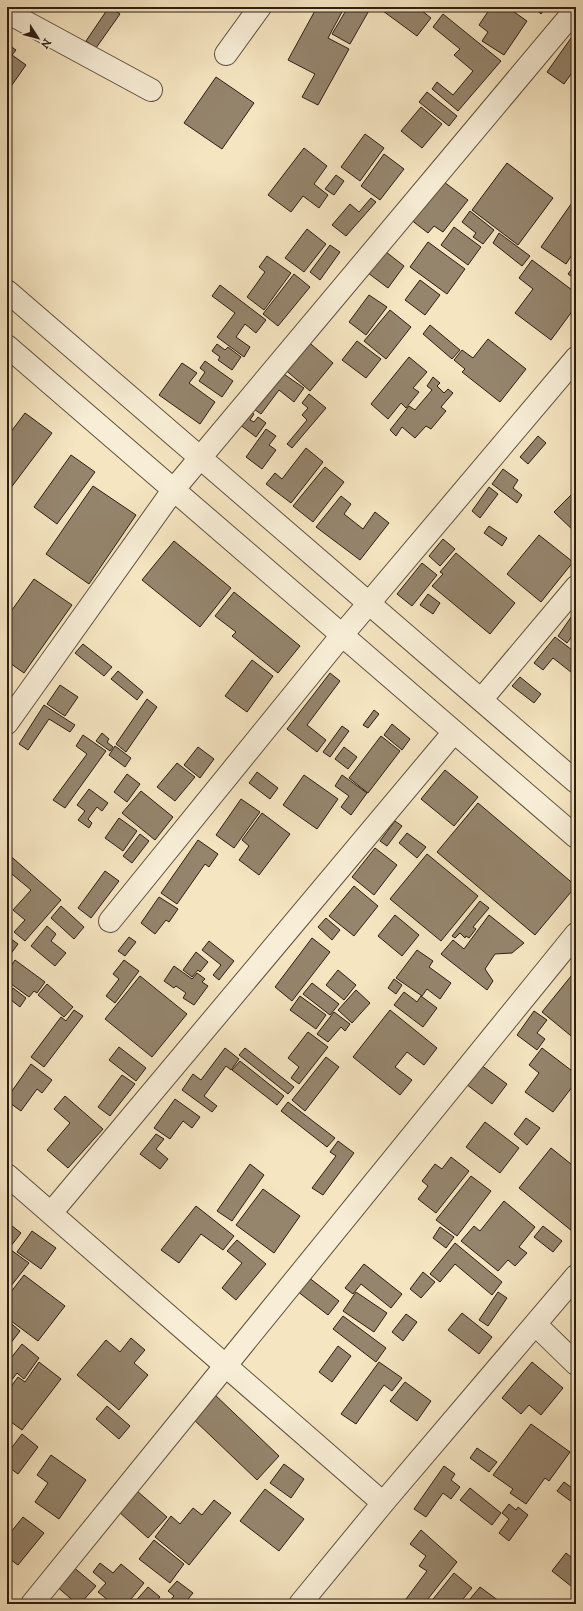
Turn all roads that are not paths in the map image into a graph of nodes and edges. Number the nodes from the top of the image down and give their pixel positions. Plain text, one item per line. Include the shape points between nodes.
1 (260, 7) edge
2 (576, 9) edge
3 (7, 12) edge
4 (226, 54) dead end
5 (151, 90) dead end
6 (7, 291) edge
7 (7, 346) edge
8 (576, 358) edge
9 (201, 459) junction
10 (174, 489) junction
11 (576, 587) edge
12 (369, 604) junction
13 (342, 635) junction
14 (481, 700) junction
15 (7, 723) edge
16 (454, 732) junction
17 (576, 782) edge
18 (576, 837) edge
19 (110, 921) dead end
20 (576, 934) edge
21 (7, 1175) edge
22 (52, 1214) junction
23 (576, 1276) edge
24 (536, 1325) junction
25 (576, 1364) edge
26 (226, 1366) junction
27 (383, 1503) junction
28 (32, 1604) edge
29 (300, 1604) edge

1 - 4 street
2 - 9 street
3 - 5 street
6 - 9 street
7 - 10 street
8 - 12 street
9 - 10 street
9 - 12 street
10 - 13 street
10 - 15 street
11 - 14 street
12 - 13 street
12 - 14 street
13 - 16 street
13 - 19 street
14 - 17 street
16 - 18 street
16 - 22 street
20 - 26 street
21 - 22 street
22 - 26 street
23 - 24 street
24 - 25 street
24 - 27 street
26 - 27 street
26 - 28 street
27 - 29 street

